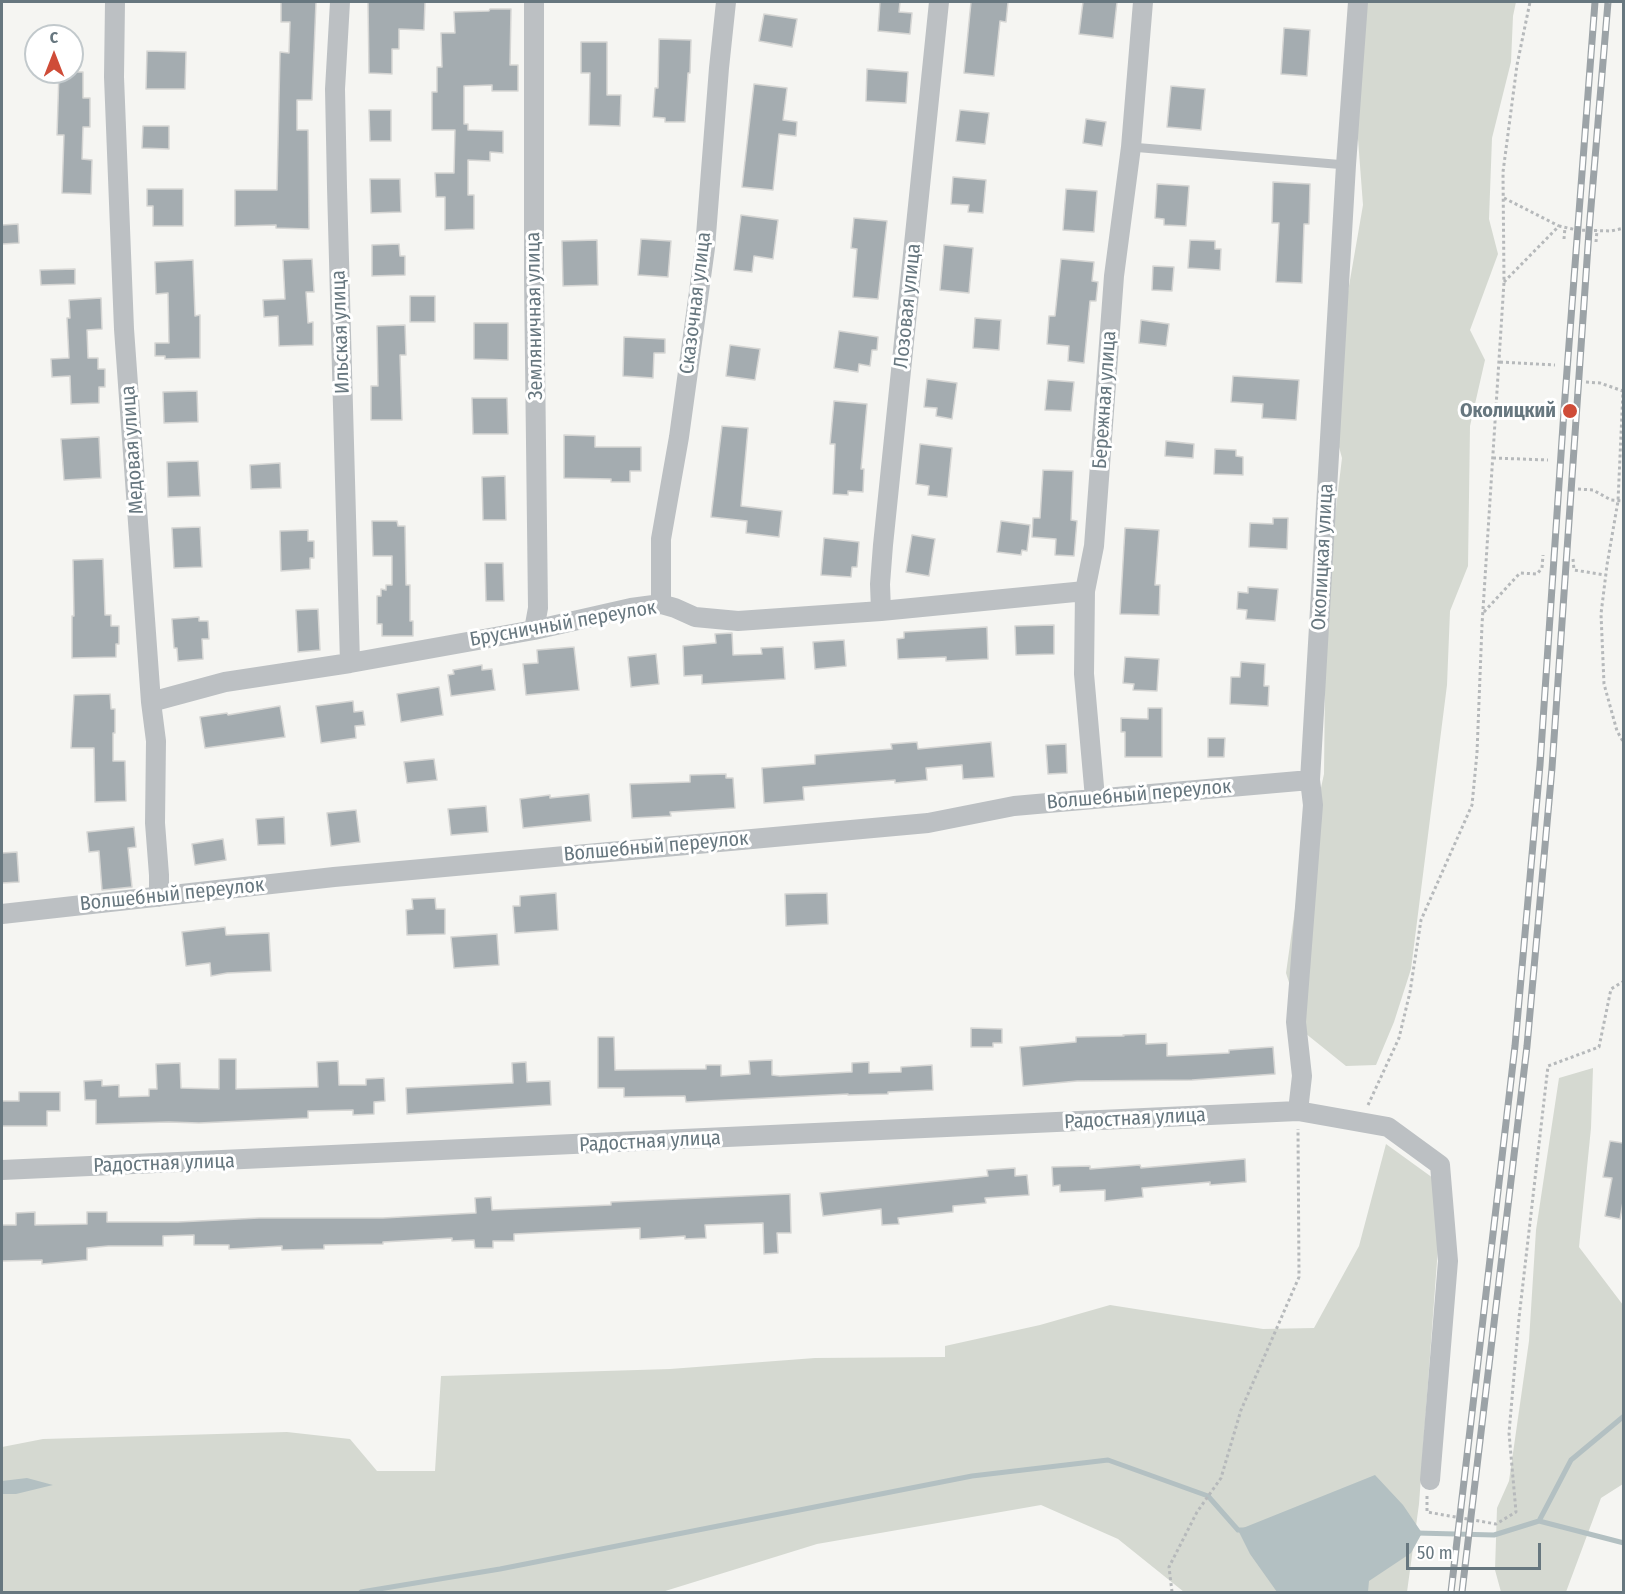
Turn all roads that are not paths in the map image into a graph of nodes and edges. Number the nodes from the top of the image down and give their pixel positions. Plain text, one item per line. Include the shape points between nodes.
1 (115, 2) edge
2 (340, 2) edge
3 (534, 2) edge
4 (726, 2) edge
5 (939, 2) edge
6 (1143, 2) edge
7 (1358, 2) edge
8 (1131, 147) junction
9 (1346, 165) junction
10 (1085, 591) junction
11 (661, 604) junction
12 (881, 611) junction
13 (534, 630) junction
14 (350, 663) junction
15 (151, 702) junction
16 (1310, 780) junction
17 (1095, 798) junction
18 (159, 897) junction
19 (2, 914) edge
20 (1298, 1111) junction
21 (2, 1170) edge
22 (1430, 1480) road end

1 - 15 street, Медовая улица via 114,76 124,329
2 - 14 street, Ильская улица via 335,89
3 - 13 street, Земляничная улица via 538,608
4 - 11 street, Сказочная улица via 705,248 661,539
5 - 12 street, Лозовая улица via 883,545
6 - 8 street, Бережная улица
7 - 9 street, Околицкая улица
8 - 9 lane
8 - 10 street, Бережная улица via 1114,276 1094,546
9 - 16 street, Околицкая улица
10 - 12 street, Брусничный переулок
10 - 17 street, Бережная улица via 1084,674
11 - 12 street, Брусничный переулок via 695,617 738,621
11 - 13 street, Брусничный переулок
13 - 14 street, Брусничный переулок
14 - 15 street, Брусничный переулок via 225,682
15 - 18 street, Медовая улица via 156,741
16 - 17 street, Волшебный переулок
16 - 20 street, Околицкая улица via 1313,805 1296,1022 1302,1076
17 - 18 street, Волшебный переулок via 1014,806 928,823 334,877
18 - 19 street, Волшебный переулок
20 - 21 street, Радостная улица
20 - 22 street, Радостная улица via 1388,1127 1440,1165 1448,1261

